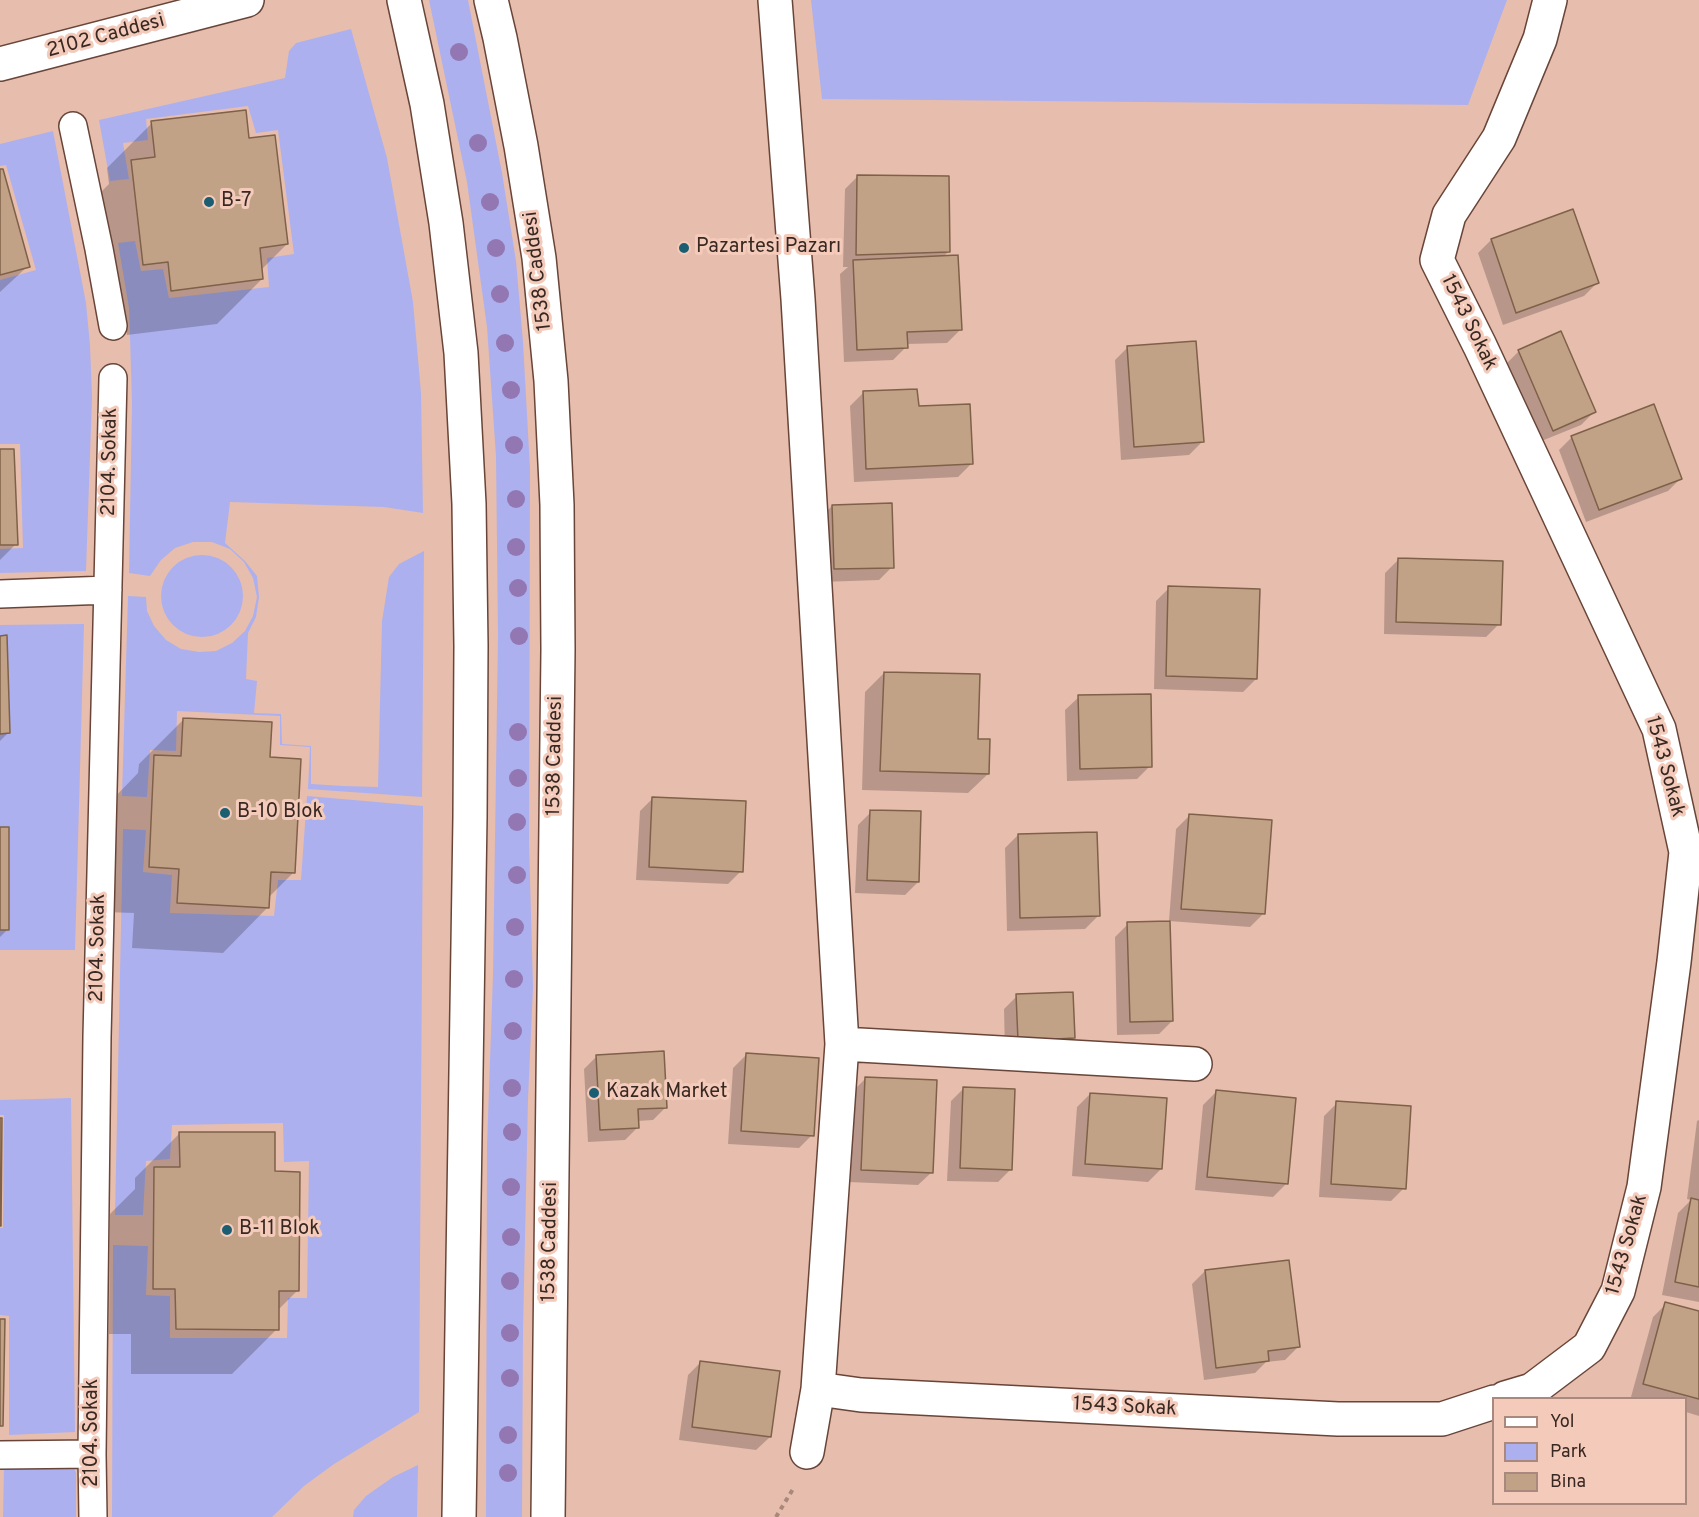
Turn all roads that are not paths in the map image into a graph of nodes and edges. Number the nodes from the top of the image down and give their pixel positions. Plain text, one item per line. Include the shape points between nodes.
1 (247, 0) edge
2 (404, 0) edge
3 (491, 0) edge
4 (775, 0) edge
5 (1550, 0) edge
6 (0, 64) edge
7 (74, 126) dead end
8 (112, 326) dead end
9 (113, 378) dead end
10 (108, 590) junction
11 (0, 594) edge
12 (842, 1044) junction
13 (1196, 1064) dead end
14 (818, 1389) junction
15 (1508, 1397) edge
16 (1492, 1403) edge
17 (807, 1452) dead end
18 (92, 1454) junction
19 (0, 1455) edge
20 (93, 1517) edge
21 (459, 1517) edge
22 (548, 1517) edge

1 - 6 street, 2102 Caddesi
2 - 21 street via 427,104 446,223 461,353 469,504 470,794
3 - 22 street, 1538 Caddesi via 539,258 551,381 557,505
4 - 12 street via 798,299
5 - 15 street, 1543 Sokak via 1540,39 1499,138 1449,215 1437,260 1659,729 1686,852 1644,1187 1618,1291 1589,1347 1532,1390
7 - 8 street
9 - 10 street, 2104. Sokak
10 - 11 street
10 - 18 street, 2104. Sokak
12 - 13 street
12 - 14 street
14 - 16 street, 1543 Sokak via 861,1395 1338,1419 1442,1419
14 - 17 street
18 - 19 street
18 - 20 street, 2104. Sokak

